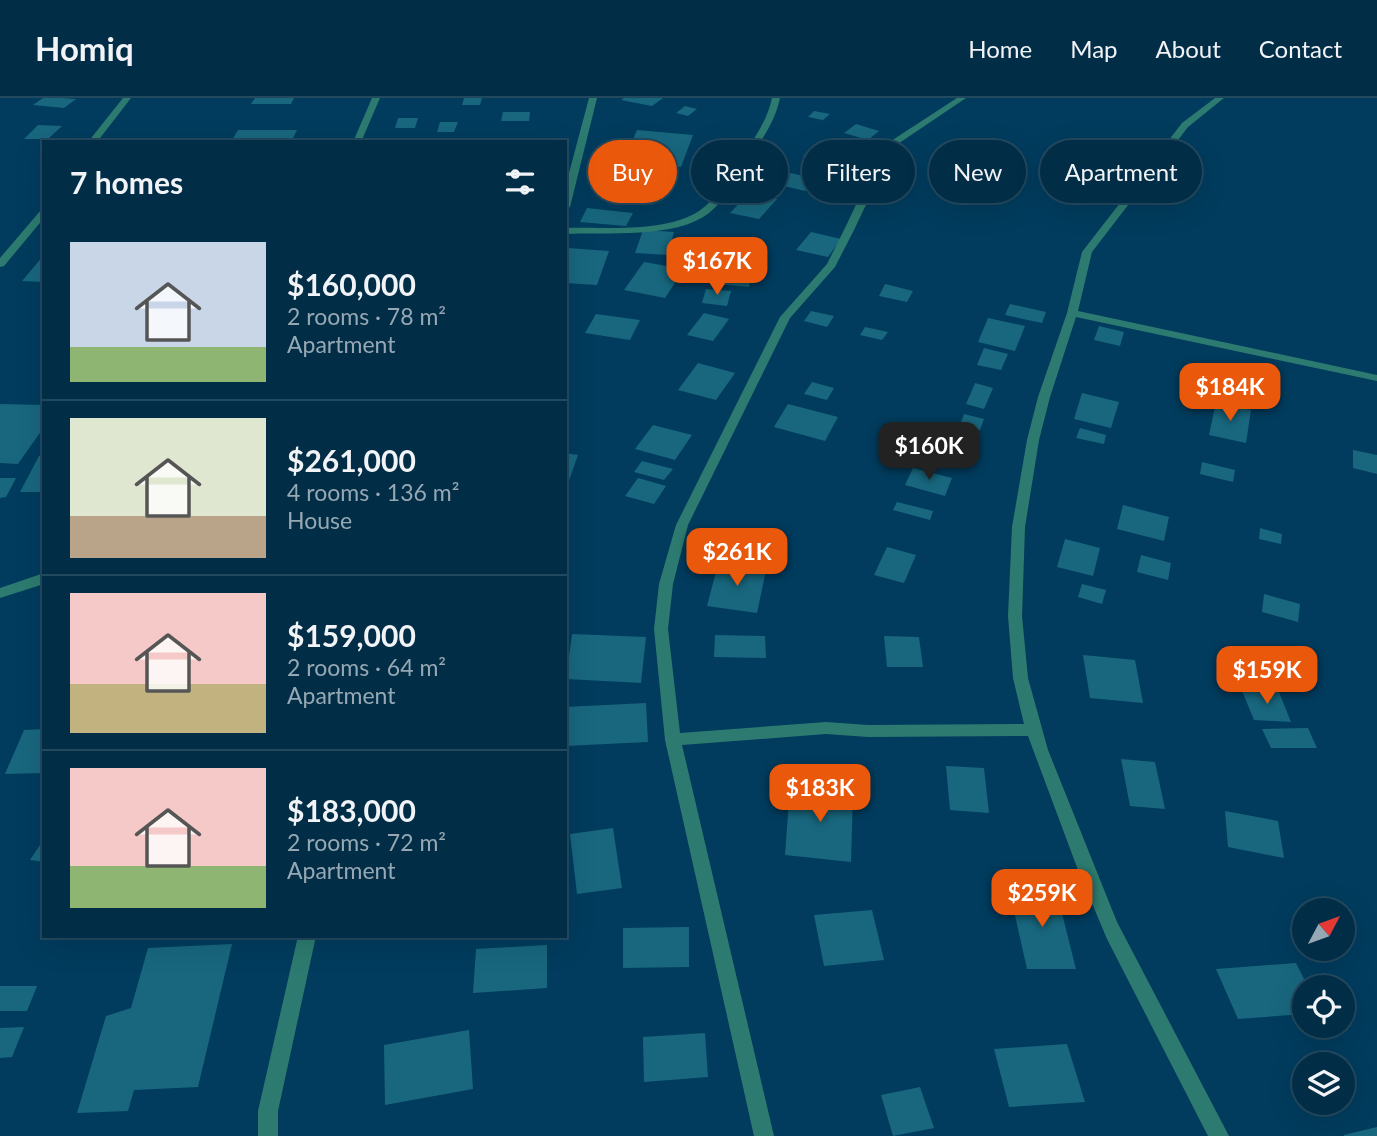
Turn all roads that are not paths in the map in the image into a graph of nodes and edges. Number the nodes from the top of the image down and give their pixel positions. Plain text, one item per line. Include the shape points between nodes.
1 (124, 98) edge
2 (376, 98) edge
3 (593, 98) edge
4 (776, 98) edge
5 (962, 98) edge
6 (1220, 98) edge
7 (94, 140) edge
8 (358, 140) edge
9 (567, 199) edge
10 (42, 214) edge
11 (567, 231) edge
12 (0, 264) edge
13 (1072, 313) junction
14 (1377, 378) edge
15 (42, 579) edge
16 (0, 593) edge
17 (1033, 730) junction
18 (673, 740) junction
19 (307, 938) edge
20 (268, 1136) edge
21 (764, 1136) edge
22 (1219, 1136) edge

1 - 7 street
2 - 8 street
3 - 9 street
4 - 11 street via 767,125 735,174 696,217 649,228
5 - 18 street via 874,156 865,168 869,188 849,230 831,265 785,317 682,525 661,629
6 - 13 street via 1185,125 1087,252
10 - 12 street
13 - 14 street
13 - 17 street via 1054,362 1020,500 1015,589 1018,662
15 - 16 street
17 - 18 street via 826,728
17 - 22 street via 1116,938
18 - 21 street
19 - 20 street via 268,1111

